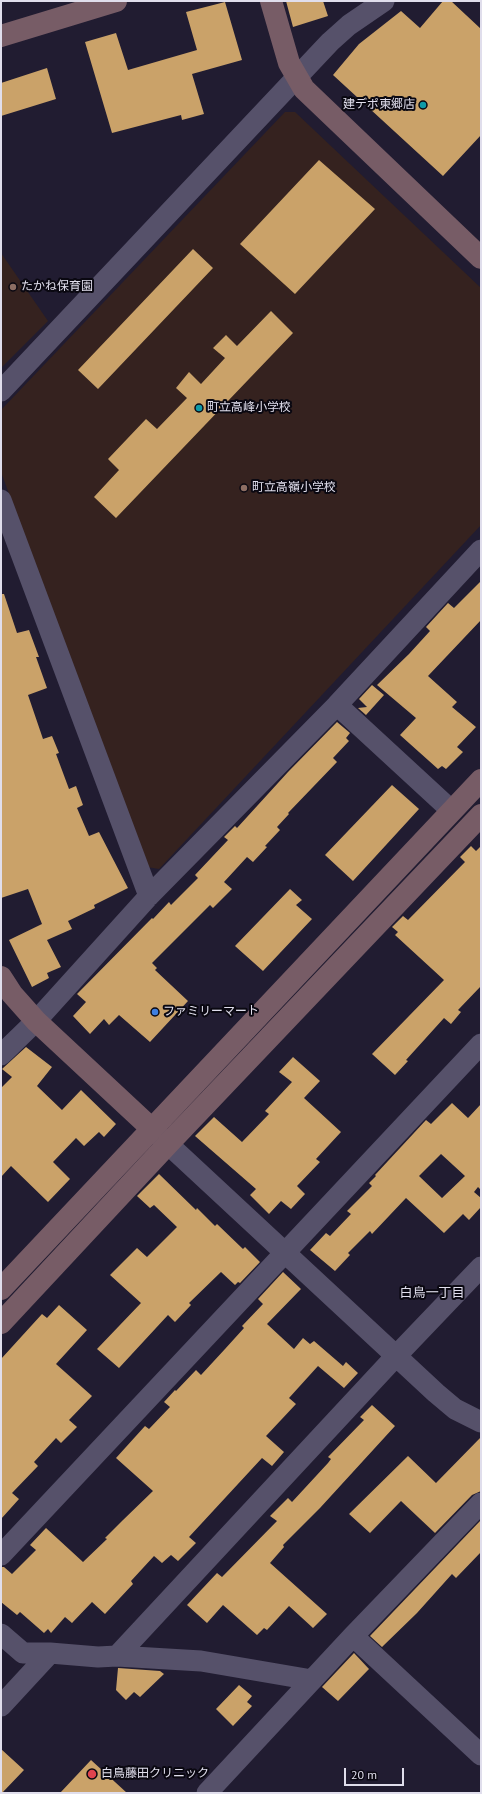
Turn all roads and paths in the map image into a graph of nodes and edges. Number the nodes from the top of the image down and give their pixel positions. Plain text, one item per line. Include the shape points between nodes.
1 (116, 1) edge
2 (271, 1) edge
3 (384, 1) edge
4 (1, 36) edge
5 (297, 78) junction
6 (481, 258) edge
7 (1, 391) edge
8 (1, 500) edge
9 (481, 550) edge
10 (337, 705) junction
11 (481, 780) edge
12 (452, 811) junction
13 (478, 824) edge
14 (149, 896) junction
15 (1, 977) edge
16 (36, 1021) junction
17 (481, 1044) edge
18 (1, 1054) edge
19 (152, 1129) junction
20 (168, 1144) junction
21 (284, 1252) junction
22 (481, 1267) edge
23 (1, 1289) edge
24 (1, 1324) edge
25 (396, 1356) junction
26 (481, 1422) edge
27 (481, 1503) edge
28 (1, 1555) edge
29 (1, 1634) edge
30 (353, 1636) junction
31 (50, 1653) junction
32 (117, 1656) junction
33 (312, 1680) junction
34 (1, 1706) edge
35 (481, 1755) edge
36 (207, 1793) edge

1 - 4 street
2 - 5 street via 289,63
3 - 5 street via 349,25
5 - 6 street via 314,100
5 - 7 street
8 - 14 street
9 - 10 street
10 - 12 street
10 - 14 street
11 - 12 street
12 - 19 street
13 - 20 street
14 - 16 street
15 - 16 street
16 - 18 street
16 - 19 street
17 - 21 street
19 - 20 street
19 - 23 street
20 - 21 street
20 - 24 street
21 - 25 street
21 - 28 street
22 - 25 street
25 - 26 street via 455,1409
25 - 32 street
27 - 30 street
29 - 31 street via 22,1653
30 - 33 street
30 - 35 street
31 - 32 street via 98,1658
31 - 34 street
32 - 33 street via 202,1661
33 - 36 street

